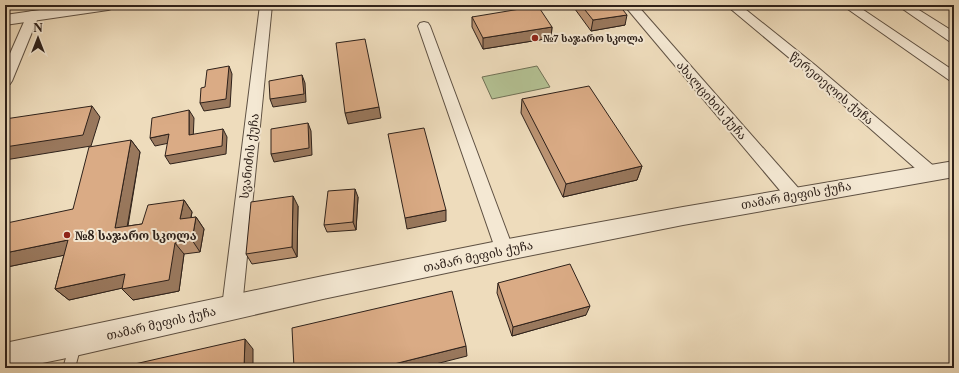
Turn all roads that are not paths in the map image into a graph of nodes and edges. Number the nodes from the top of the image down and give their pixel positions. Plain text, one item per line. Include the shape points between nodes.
1 (108, 5) edge
2 (266, 5) edge
3 (630, 5) edge
4 (732, 5) edge
5 (848, 5) edge
6 (903, 5) edge
7 (33, 15) junction
8 (5, 20) edge
9 (424, 26) dead end
10 (954, 38) edge
11 (954, 77) edge
12 (5, 81) edge
13 (954, 169) edge
14 (930, 172) junction
15 (794, 195) junction
16 (505, 251) junction
17 (232, 307) junction
18 (76, 344) junction
19 (5, 358) edge
20 (69, 368) edge

1 - 7 street
2 - 17 street, სვანიძის ქუჩა
3 - 15 street, ახალციხის ქუჩა
4 - 14 street, წერეთელის ქუჩა via 810,68
5 - 11 street
6 - 10 street
7 - 8 street
7 - 12 street
9 - 16 street
13 - 14 street, თამარ მეფის ქუჩა
14 - 15 street, თამარ მეფის ქუჩა
15 - 16 street, თამარ მეფის ქუჩა
16 - 17 street, თამარ მეფის ქუჩა
17 - 18 street, თამარ მეფის ქუჩა
18 - 19 street, თამარ მეფის ქუჩა
18 - 20 lane

